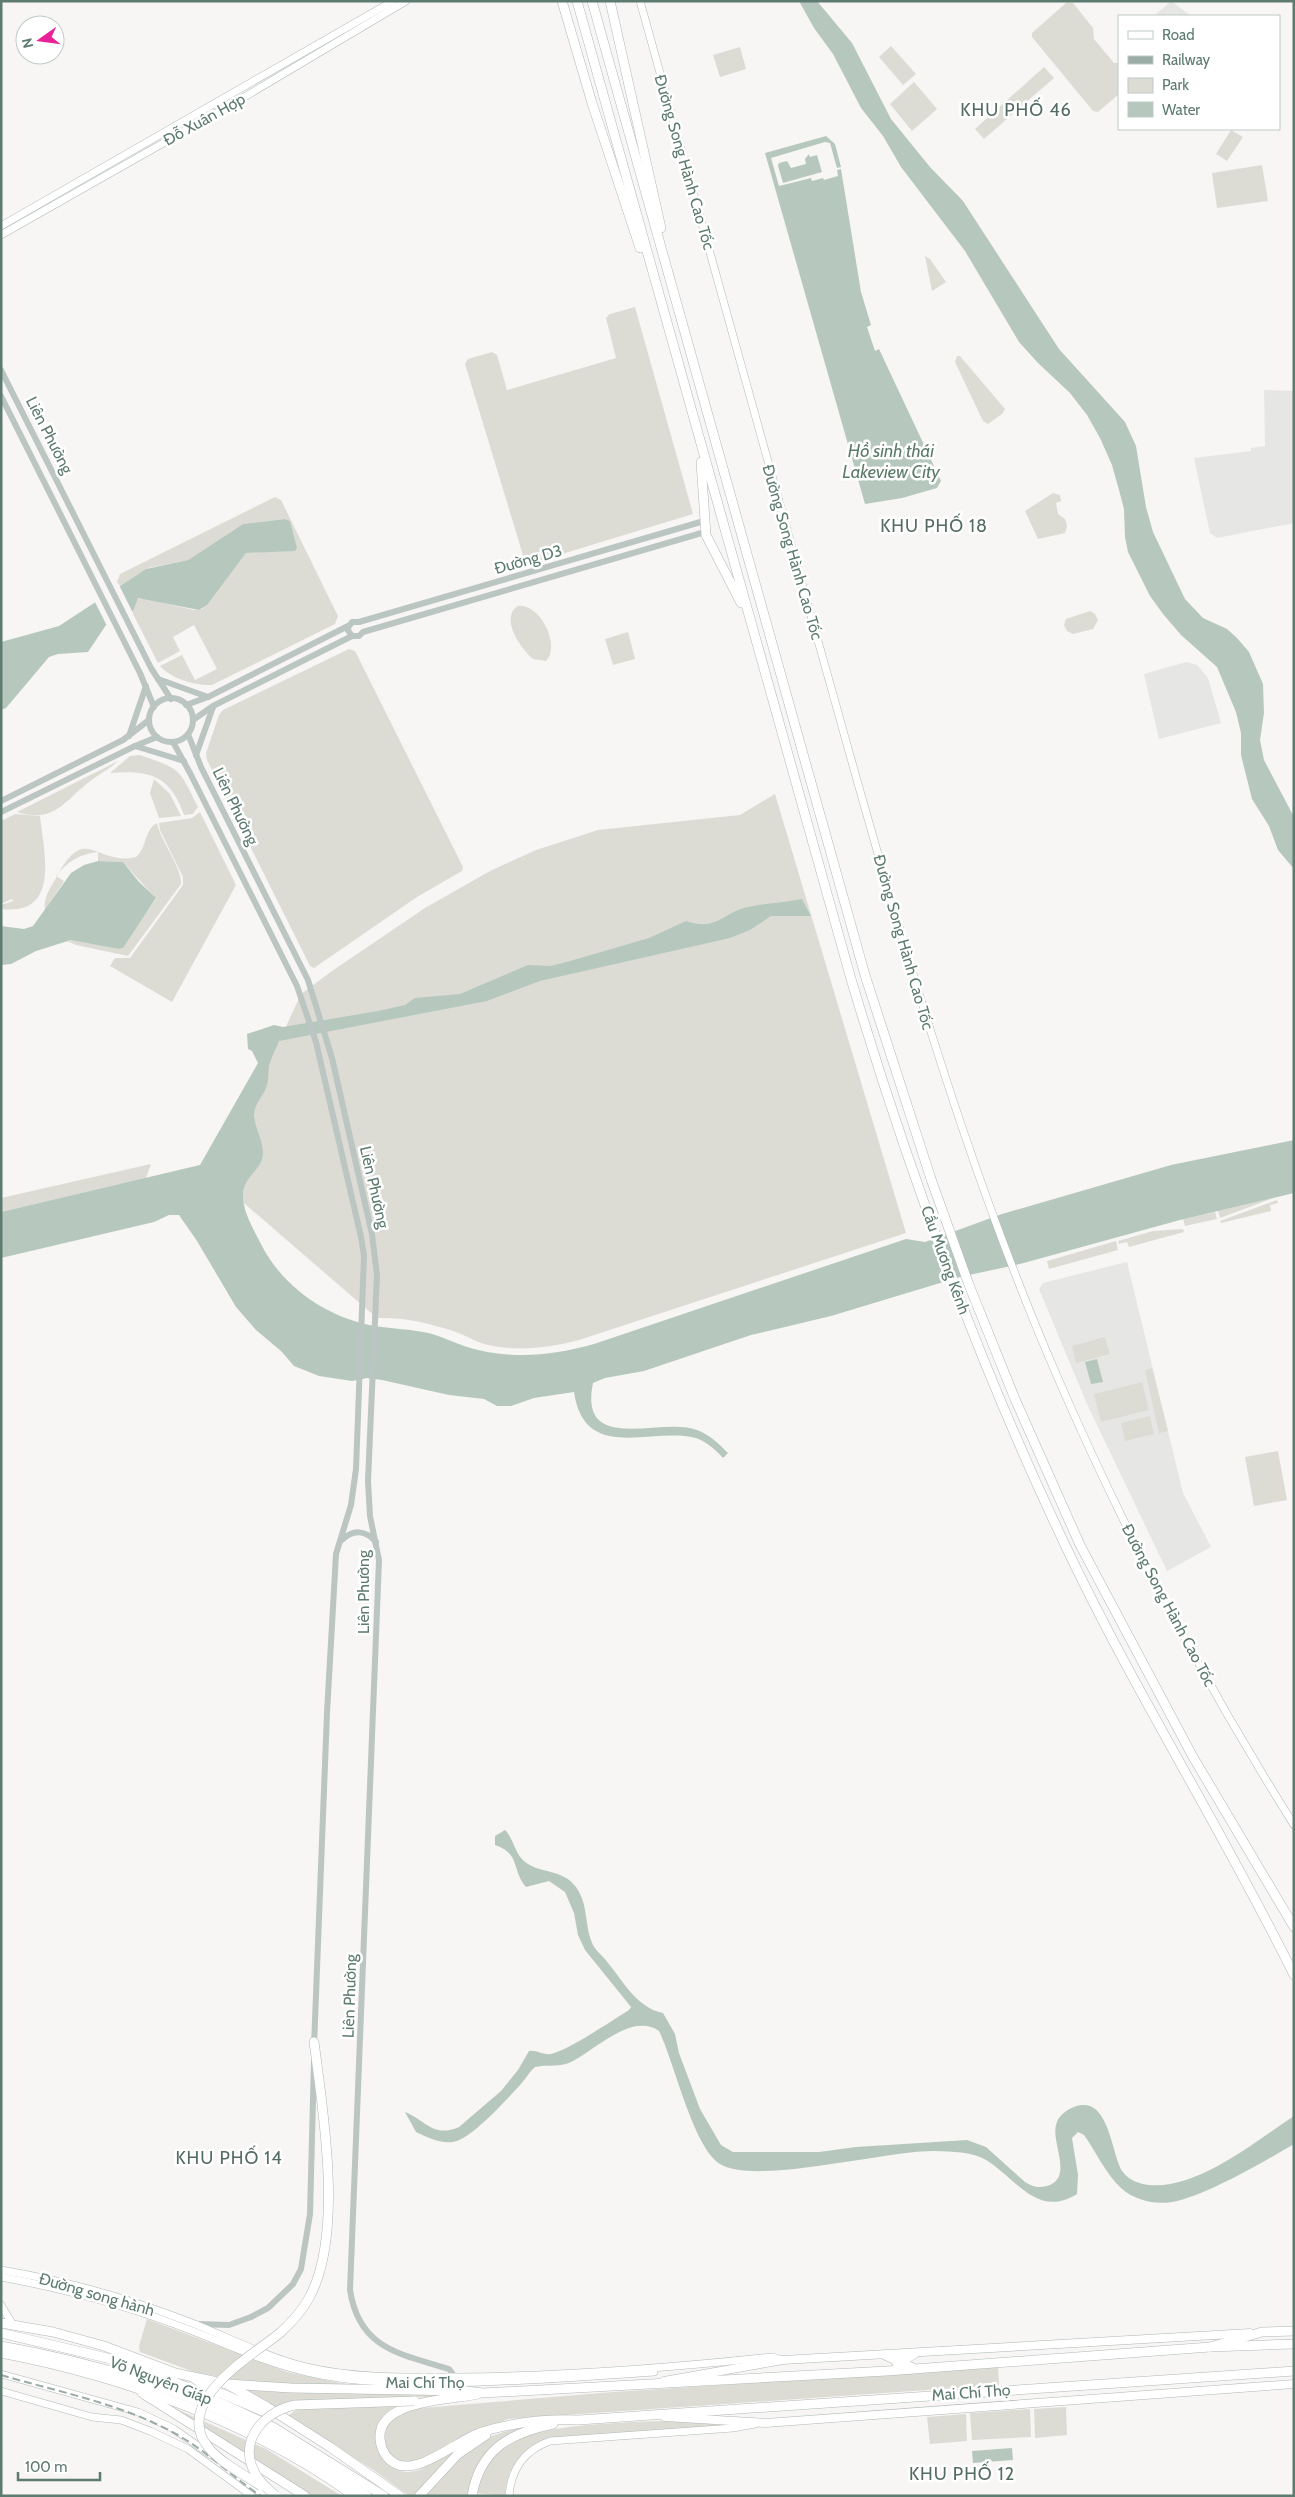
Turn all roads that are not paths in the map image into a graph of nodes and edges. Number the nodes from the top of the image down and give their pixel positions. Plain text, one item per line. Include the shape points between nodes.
1 (406, 1) edge
2 (562, 1) edge
3 (577, 1) edge
4 (592, 1) edge
5 (610, 1) edge
6 (640, 1) edge
7 (393, 4) edge
8 (93, 178) junction
9 (1, 226) edge
10 (1, 235) edge
11 (1, 370) edge
12 (682, 379) junction
13 (699, 384) junction
14 (1, 396) edge
15 (696, 430) junction
16 (704, 521) junction
17 (705, 532) junction
18 (523, 574) junction
19 (515, 576) junction
20 (526, 584) junction
21 (518, 586) junction
22 (397, 611) junction
23 (402, 620) junction
24 (359, 622) junction
25 (348, 626) junction
26 (362, 632) junction
27 (352, 636) junction
28 (758, 647) junction
29 (297, 652) junction
30 (301, 662) junction
31 (158, 679) junction
32 (146, 686) junction
33 (208, 697) junction
34 (171, 698) junction
35 (186, 705) junction
36 (213, 706) junction
37 (154, 707) junction
38 (149, 720) junction
39 (193, 720) junction
40 (188, 734) junction
41 (129, 736) junction
42 (157, 737) junction
43 (172, 742) junction
44 (135, 746) junction
45 (97, 753) junction
46 (196, 755) junction
47 (184, 761) junction
48 (101, 762) junction
49 (1, 801) edge
50 (1, 812) edge
51 (284, 932) junction
52 (272, 938) junction
53 (339, 1543) junction
54 (377, 1544) junction
55 (1294, 1825) edge
56 (1294, 1927) edge
57 (1294, 1975) edge
58 (314, 2042) junction
59 (1, 2270) edge
60 (1, 2277) edge
61 (1, 2306) edge
62 (1, 2323) edge
63 (13, 2325) junction
64 (190, 2326) junction
65 (1294, 2331) edge
66 (1262, 2332) junction
67 (1, 2334) edge
68 (1294, 2344) edge
69 (1, 2346) edge
70 (1210, 2348) junction
71 (1, 2352) edge
72 (914, 2354) junction
73 (885, 2355) junction
74 (143, 2360) junction
75 (783, 2360) junction
76 (124, 2362) junction
77 (900, 2362) junction
78 (666, 2367) junction
79 (449, 2369) junction
80 (915, 2369) junction
81 (110, 2371) junction
82 (887, 2371) junction
83 (1294, 2371) edge
84 (172, 2372) junction
85 (1, 2374) edge
86 (90, 2375) junction
87 (193, 2377) junction
88 (472, 2377) junction
89 (455, 2380) junction
90 (227, 2384) junction
91 (1294, 2384) edge
92 (183, 2385) junction
93 (648, 2385) junction
94 (135, 2388) junction
95 (1, 2391) edge
96 (483, 2393) junction
97 (423, 2401) junction
98 (649, 2414) junction
99 (664, 2417) junction
100 (575, 2420) junction
101 (286, 2421) junction
102 (766, 2422) junction
103 (257, 2424) junction
104 (551, 2425) junction
105 (504, 2426) junction
106 (270, 2431) junction
107 (194, 2441) junction
108 (188, 2450) junction
109 (252, 2496) edge
110 (265, 2496) edge
111 (275, 2496) edge
112 (305, 2496) edge
113 (354, 2496) edge
114 (367, 2496) edge
115 (384, 2496) edge
116 (400, 2496) edge
117 (419, 2496) edge
118 (472, 2496) edge
119 (509, 2496) edge

1 - 7 main road, Đỗ Xuân Hợp
2 - 12 highway via 600,130
3 - 12 highway
4 - 13 highway
5 - 13 highway
6 - 55 main road, Đường Song Hành Cao Tốc via 920,999 988,1203 1057,1377 1109,1492 1176,1624
7 - 8 main road, Đỗ Xuân Hợp
8 - 9 main road, Đỗ Xuân Hợp
8 - 10 main road, Đỗ Xuân Hợp
11 - 31 street, Liên Phường
12 - 15 highway
13 - 56 highway, Cầu Mương Kênh via 862,965 931,1179 970,1285 1038,1453 1080,1545 1162,1702
14 - 32 street, Liên Phường
15 - 16 highway
15 - 28 highway
16 - 17 highway
16 - 18 street, Đường D3
17 - 20 street, Đường D3
17 - 28 highway via 710,548 743,608
18 - 19 street, Đường D3
18 - 20 street
19 - 21 street
19 - 22 street, Đường D3
20 - 21 street, Đường D3
21 - 23 street, Đường D3
22 - 23 street
22 - 24 street, Đường D3
23 - 26 street, Đường D3
24 - 25 street
24 - 26 street
25 - 27 street
25 - 29 street
26 - 27 street via 359,636
27 - 30 street
28 - 57 highway, Cầu Mương Kênh via 875,1058 956,1291 1025,1459 1068,1551
29 - 30 street
29 - 33 street
30 - 36 street
31 - 33 street
31 - 34 street, Liên Phường
32 - 37 street, Liên Phường
32 - 41 street
33 - 35 street
34 - 35 street
34 - 37 street
35 - 39 street
36 - 39 street
36 - 46 street
37 - 38 street
38 - 41 street
38 - 42 street
39 - 40 street
40 - 43 street
40 - 46 street, Liên Phường
41 - 45 street
42 - 43 street
42 - 44 street
43 - 47 street, Liên Phường
44 - 47 street
44 - 48 street
45 - 48 street
45 - 49 street
46 - 51 street, Liên Phường
47 - 52 street, Liên Phường
48 - 50 street
51 - 52 street
51 - 54 street, Liên Phường via 308,980 327,1038 372,1234 377,1274 368,1494
52 - 53 street, Liên Phường via 297,986 316,1042 362,1237 364,1274 354,1493
53 - 54 street via 348,1535 359,1532 370,1536
53 - 58 street, Liên Phường via 327,1713
54 - 79 street, Liên Phường via 380,1560 350,2290 360,2323 374,2340 390,2350
58 - 64 street, Liên Phường via 310,2214 301,2269 293,2284 268,2308 251,2317 229,2325
58 - 111 highway, bridge via 327,2160 327,2216 320,2272 309,2298 290,2324 216,2385 199,2413 200,2429 208,2448
59 - 64 main road, Đường song hành via 104,2294
60 - 64 main road, Đường song hành via 96,2299
61 - 63 main road
62 - 63 highway, Võ Nguyên Giáp
63 - 74 highway, Võ Nguyên Giáp via 104,2346
64 - 89 main road, Mai Chí Thọ via 269,2356 313,2368 374,2376
65 - 66 highway, Mai Chí Thọ
66 - 70 highway, Mai Chí Thọ
66 - 72 main road, Mai Chí Thọ
67 - 76 highway, Võ Nguyên Giáp
68 - 70 highway
69 - 81 highway, Võ Nguyên Giáp
70 - 80 highway, Mai Chí Thọ
71 - 86 highway, Võ Nguyên Giáp
72 - 73 main road, Mai Chí Thọ
72 - 77 highway
73 - 75 main road, Mai Chí Thọ
73 - 77 highway
74 - 76 highway
74 - 84 highway, Võ Nguyên Giáp
75 - 78 main road, Mai Chí Thọ via 772,2357
75 - 93 main road, Mai Chí Thọ
76 - 92 highway, Võ Nguyên Giáp
77 - 80 highway
77 - 82 highway
78 - 88 main road, Mai Chí Thọ
78 - 89 main road, Mai Chí Thọ via 660,2372
79 - 88 street, Liên Phường
79 - 89 street
80 - 82 highway, Mai Chí Thọ
81 - 86 highway
81 - 94 highway
81 - 103 highway, Võ Nguyên Giáp
82 - 93 highway, Mai Chí Thọ
83 - 98 highway, Mai Chí Thọ
84 - 87 highway, Võ Nguyên Giáp
84 - 92 highway
85 - 107 main road via 138,2412
86 - 94 highway, Võ Nguyên Giáp
87 - 90 highway, Võ Nguyên Giáp
87 - 101 highway, Võ Nguyên Giáp via 209,2388
88 - 89 main road, Mai Chí Thọ
90 - 96 highway, Mai Chí Thọ
90 - 101 highway, Võ Nguyên Giáp
91 - 102 main road, Mai Chí Thọ
92 - 103 highway, Võ Nguyên Giáp
93 - 96 highway, Mai Chí Thọ
94 - 112 highway
94 - 113 highway, Võ Nguyên Giáp via 165,2397 261,2440
95 - 108 main road via 92,2417 134,2424
96 - 97 highway, Mai Chí Thọ
97 - 105 highway via 400,2410 382,2426 381,2447 395,2464 419,2465 467,2438
97 - 111 highway, bridge via 296,2405 266,2418 255,2430 250,2460 254,2473
98 - 99 main road, Mai Chí Thọ
98 - 100 highway, Mai Chí Thọ
99 - 102 main road, Mai Chí Thọ
99 - 104 street, Mai Chí Thọ
100 - 104 highway
100 - 105 highway via 549,2419
101 - 116 highway, Võ Nguyên Giáp
102 - 119 main road, Mai Chí Thọ via 733,2428 550,2442 524,2456 514,2473
103 - 106 highway
104 - 118 highway via 522,2432 494,2450 478,2474
105 - 117 highway via 458,2454
106 - 114 highway
106 - 115 highway
107 - 108 main road
107 - 110 main road
108 - 109 main road

